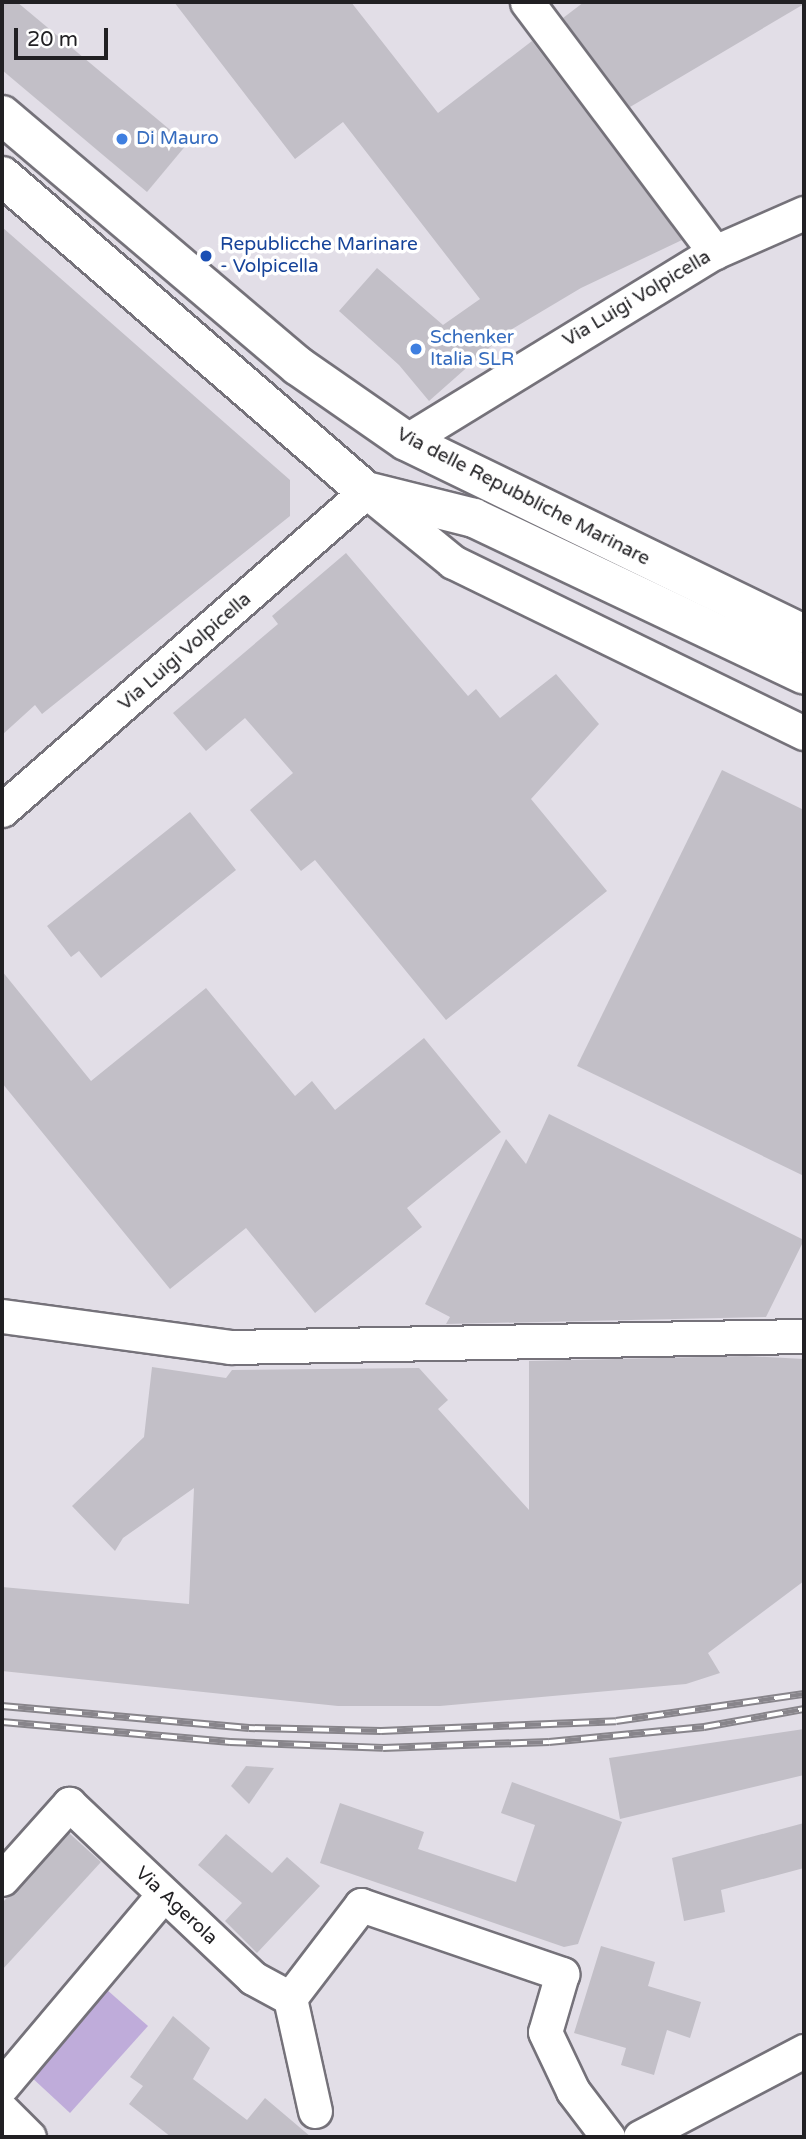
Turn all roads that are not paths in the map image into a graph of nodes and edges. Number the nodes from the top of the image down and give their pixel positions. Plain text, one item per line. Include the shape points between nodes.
1 (527, 2) edge
2 (2, 115) edge
3 (2, 176) edge
4 (804, 213) edge
5 (715, 252) junction
6 (406, 441) junction
7 (366, 491) junction
8 (804, 634) edge
9 (804, 675) edge
10 (804, 733) edge
11 (2, 810) edge
12 (2, 1316) edge
13 (804, 1336) edge
14 (2, 1880) edge
15 (163, 1895) junction
16 (290, 1998) junction
17 (804, 2051) edge
18 (2, 2086) edge
19 (2, 2110) edge
20 (315, 2112) dead end
21 (29, 2137) edge
22 (608, 2137) edge
23 (640, 2137) edge

1 - 5 street
2 - 6 main road, Via delle Repubbliche Marinare via 298,366
3 - 7 main road, Via delle Repubbliche Marinare
4 - 5 street, Via Luigi Volpicella
5 - 6 street, Via Luigi Volpicella
6 - 8 main road, Via delle Repubbliche Marinare
7 - 9 main road, Via delle Repubbliche Marinare via 474,518
7 - 10 street via 453,562
7 - 11 street, Via Luigi Volpicella
12 - 13 street via 230,1347
14 - 15 street, Via Agerola via 69,1804
15 - 16 street, Via Agerola via 253,1978
15 - 18 street
16 - 20 street
16 - 22 street via 361,1905 562,1974 545,2032 573,2091
17 - 23 street
19 - 21 street

